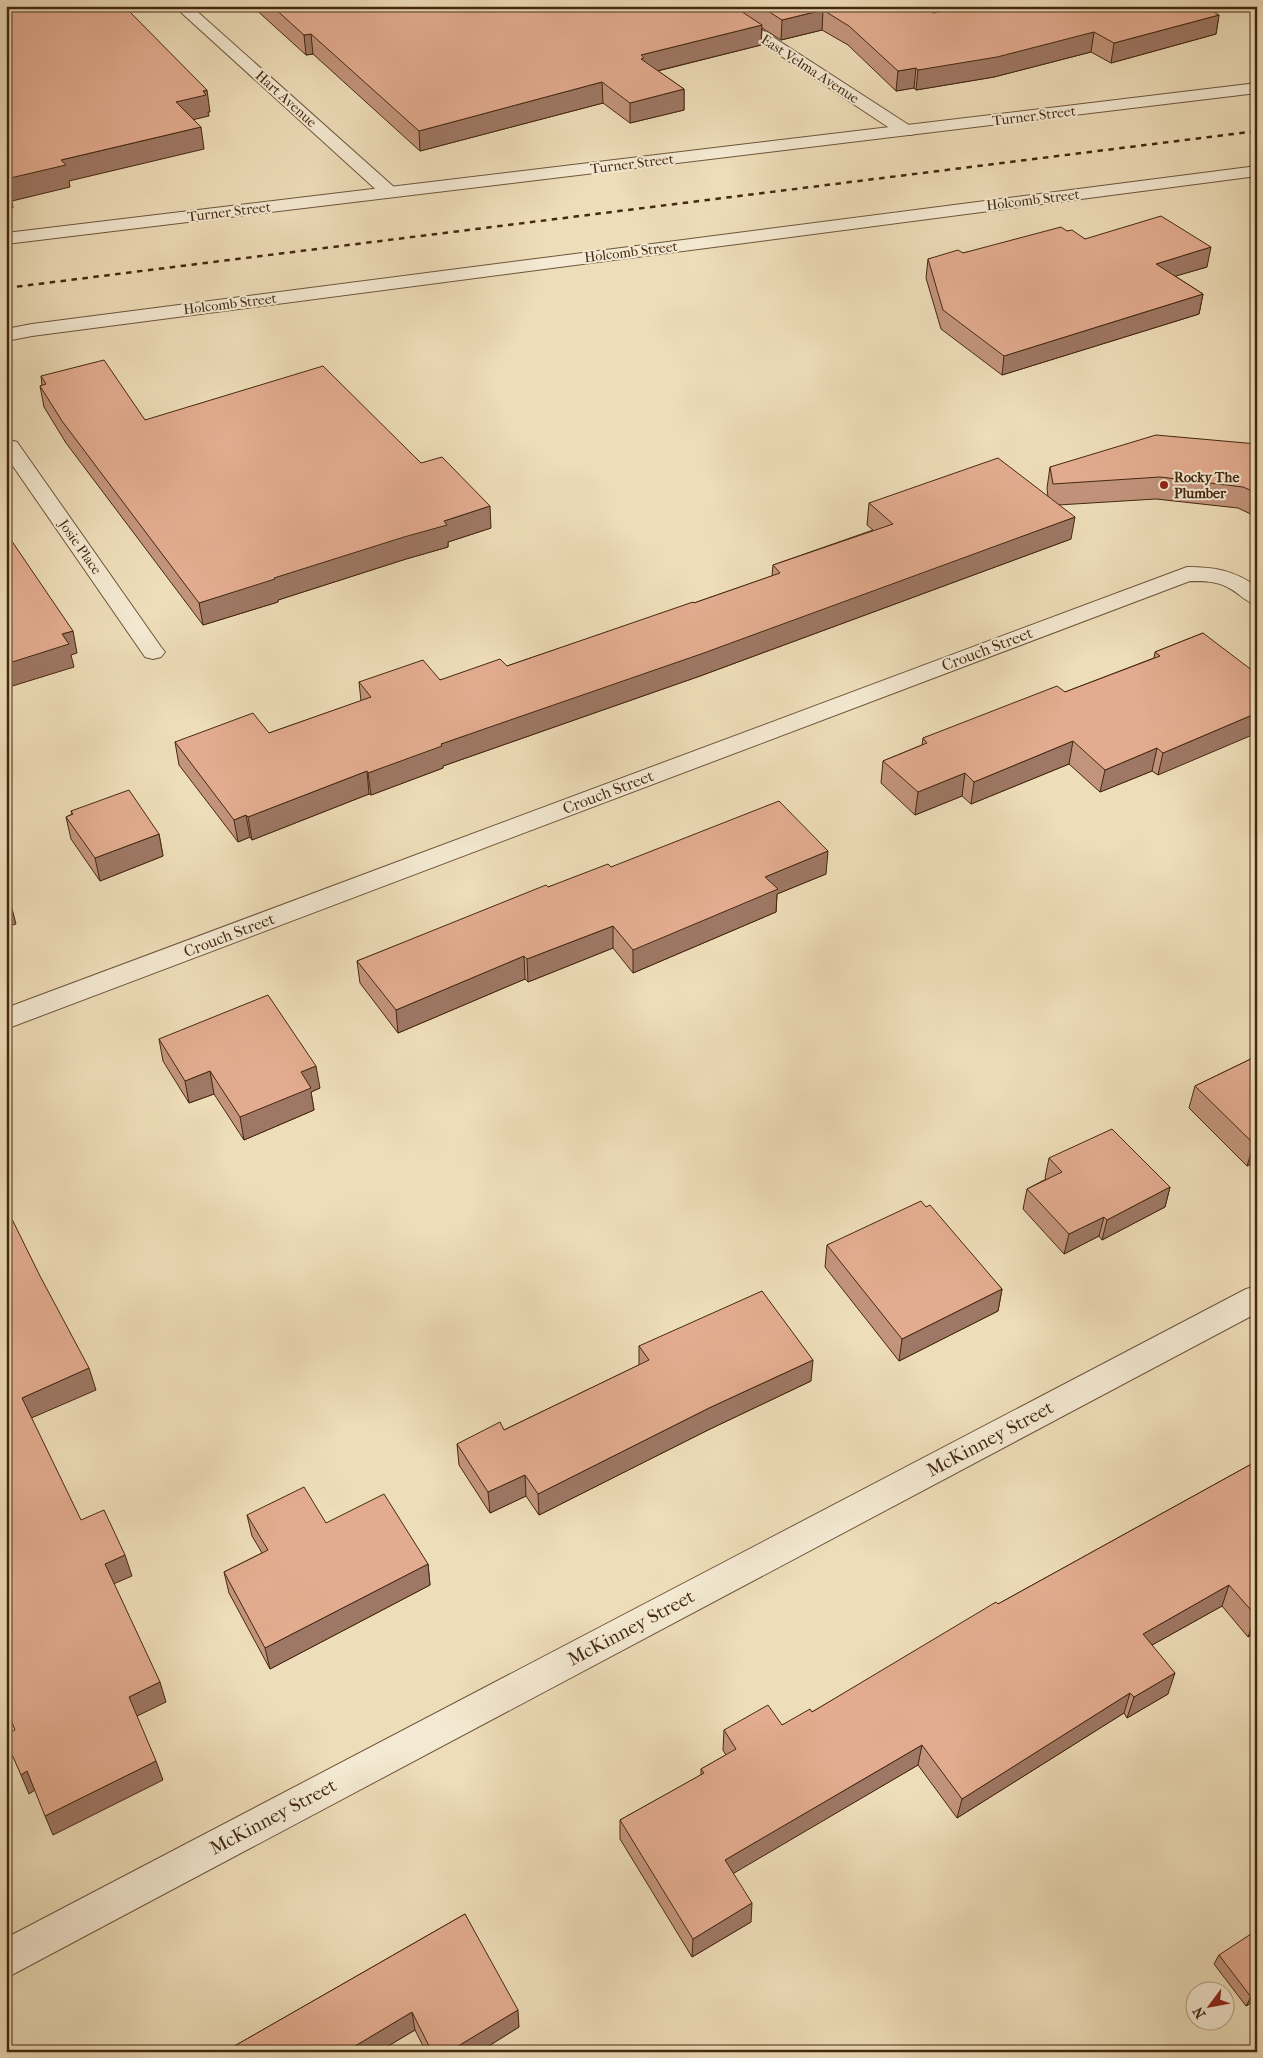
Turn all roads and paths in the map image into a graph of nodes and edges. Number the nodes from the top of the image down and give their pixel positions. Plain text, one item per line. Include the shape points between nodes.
1 (182, 6) edge
2 (714, 6) edge
3 (1257, 88) edge
4 (906, 132) junction
5 (1257, 171) edge
6 (390, 192) junction
7 (6, 239) edge
8 (6, 335) edge
9 (6, 447) edge
10 (1257, 598) edge
11 (153, 652) dead end
12 (6, 1019) edge
13 (1257, 1298) edge
14 (6, 1959) edge

1 - 6 street, Hart Avenue
2 - 4 street, East Velma Avenue
3 - 4 street, Turner Street
4 - 6 street, Turner Street
5 - 8 street, Holcomb Street
6 - 7 street, Turner Street
9 - 11 street, Josie Place via 10,446
10 - 12 street, Crouch Street via 1236,583 1212,574 1187,574
13 - 14 street, McKinney Street

